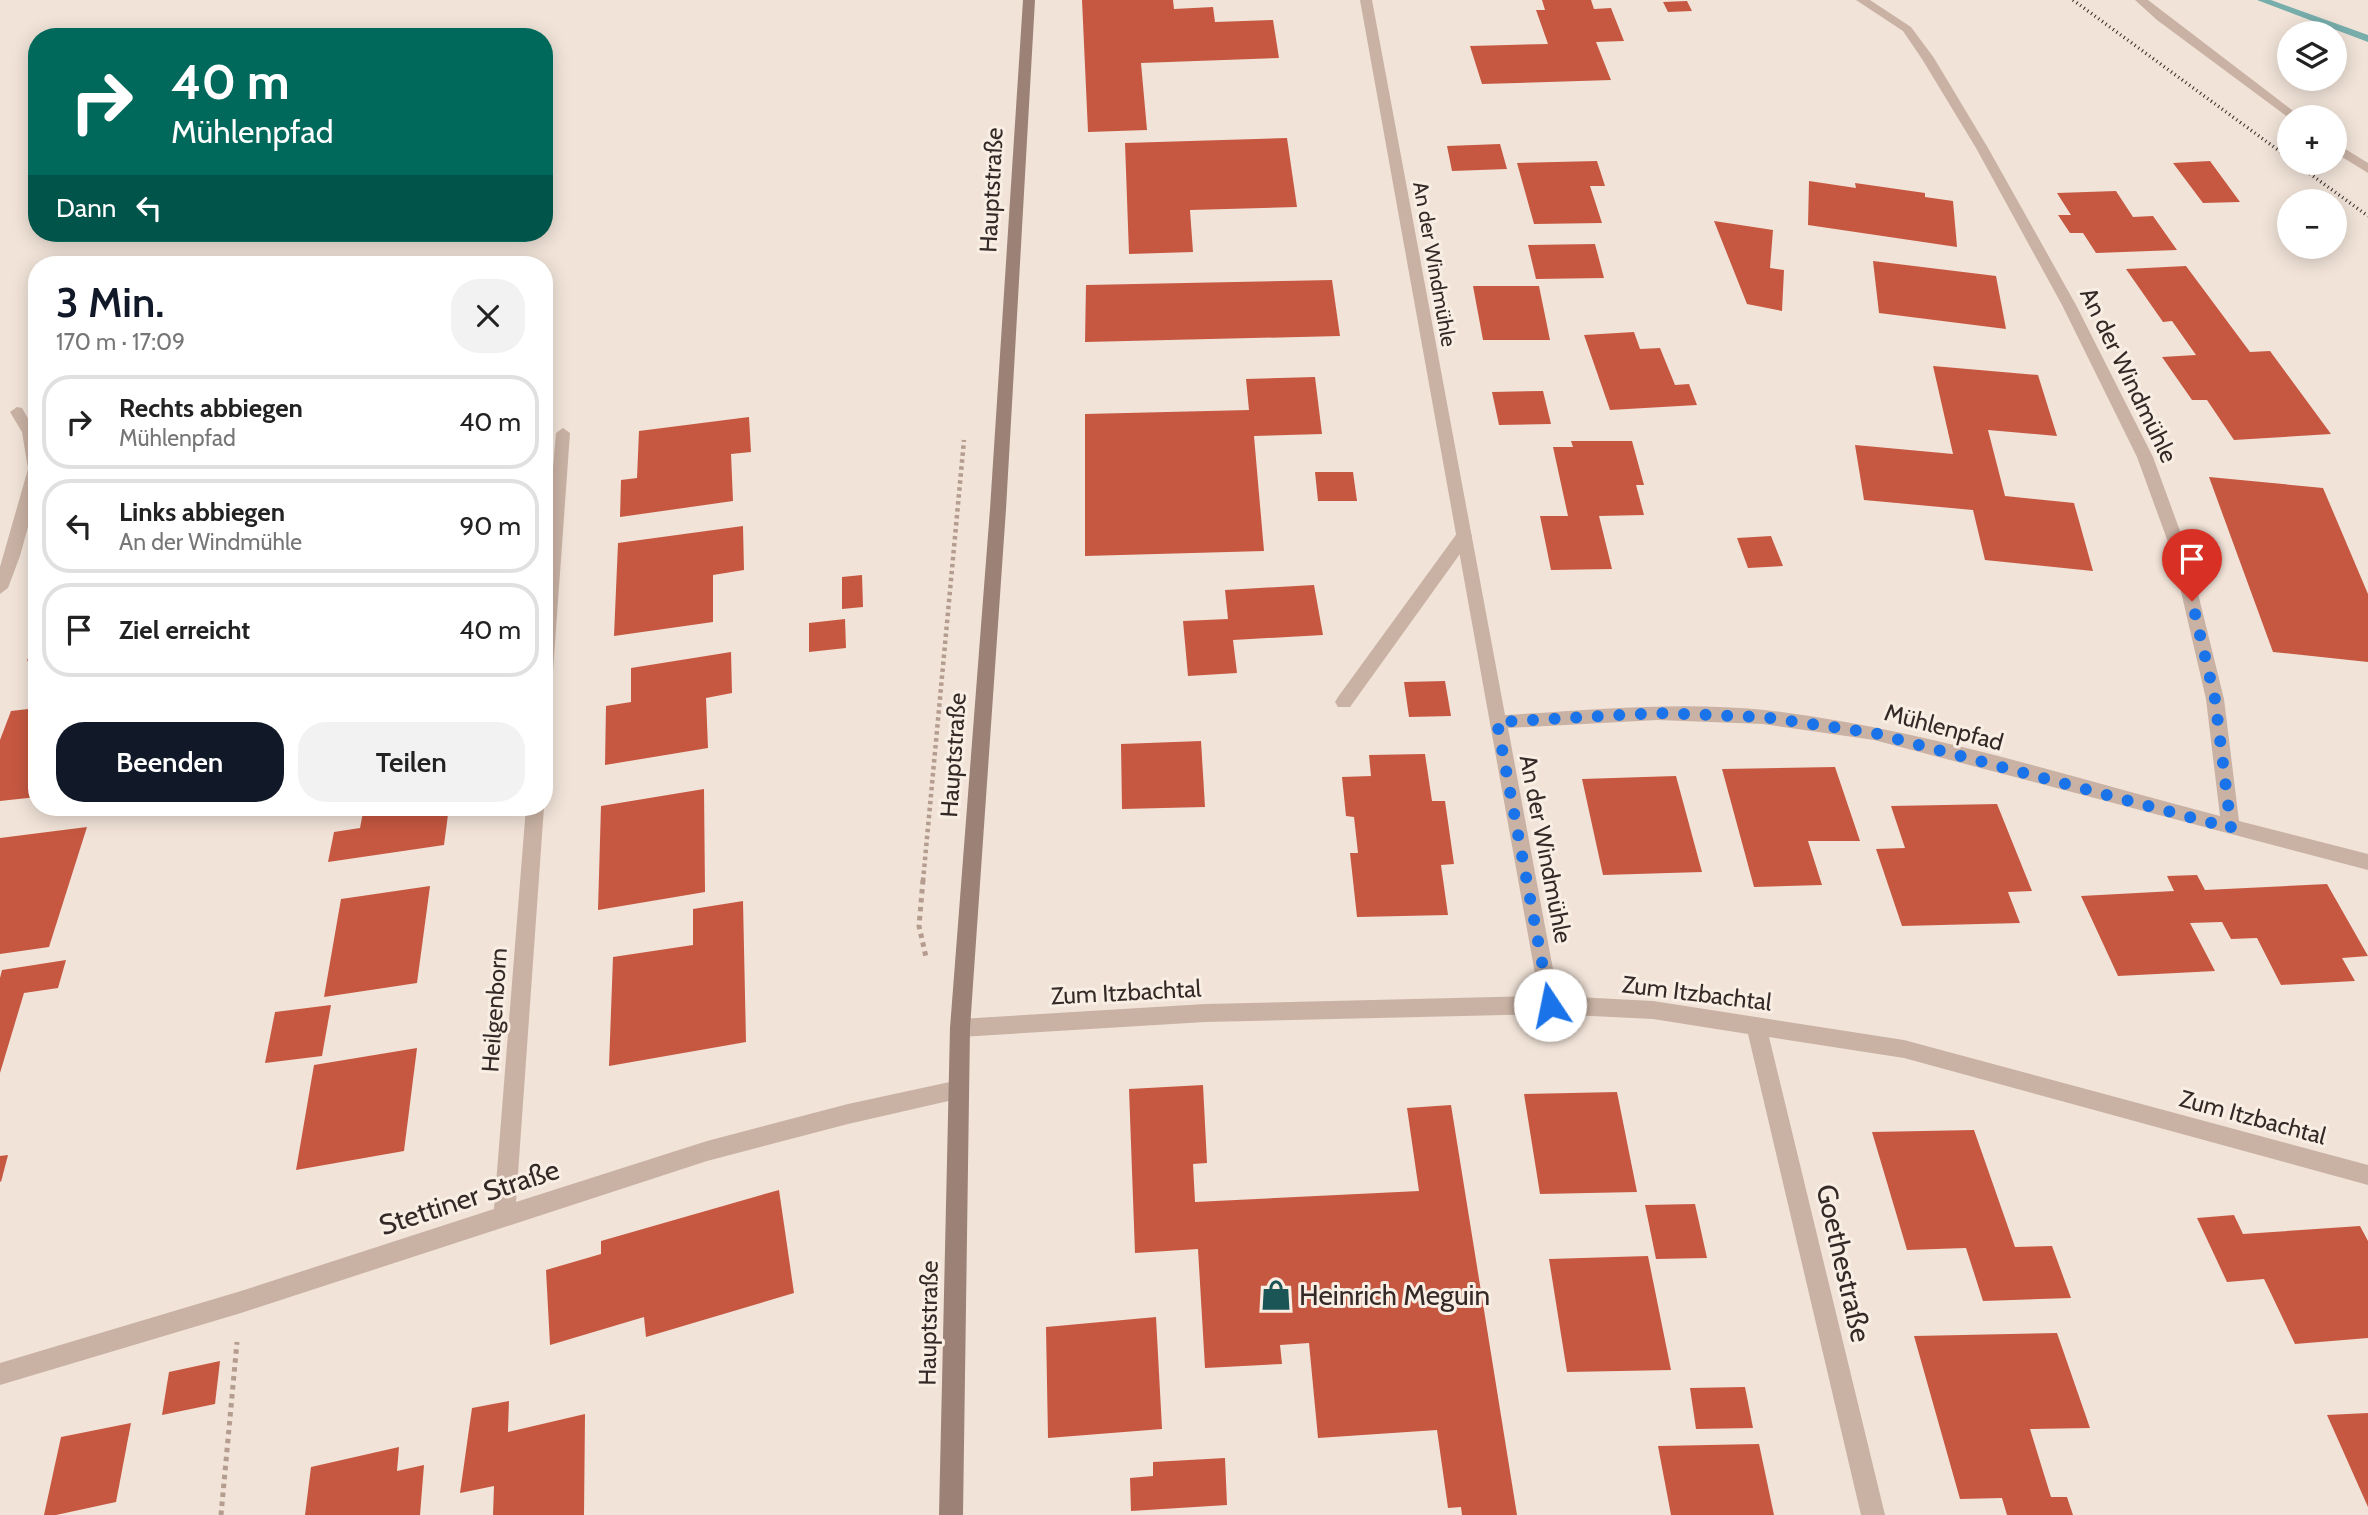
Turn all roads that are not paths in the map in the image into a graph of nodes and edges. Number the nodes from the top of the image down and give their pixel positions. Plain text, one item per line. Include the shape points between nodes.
1 (1029, 0) edge
2 (1366, 0) edge
3 (1862, 0) edge
4 (2141, 0) edge
5 (2279, 105) edge
6 (2347, 155) edge
7 (2368, 169) edge
8 (17, 412) dead end
9 (28, 430) edge
10 (563, 433) dead end
11 (28, 498) edge
12 (1464, 536) junction
13 (553, 566) edge
14 (0, 588) edge
15 (1344, 702) dead end
16 (1497, 722) junction
17 (534, 816) edge
18 (2231, 828) junction
19 (2368, 862) edge
20 (1550, 1005) junction
21 (1756, 1026) junction
22 (960, 1028) junction
23 (959, 1090) junction
24 (2368, 1175) edge
25 (504, 1217) junction
26 (0, 1374) edge
27 (951, 1515) edge
28 (1873, 1515) edge

1 - 22 main road, Hauptstraße
2 - 12 street, An der Windmühle
3 - 18 street, An der Windmühle via 1907,29 1928,58 2063,293 2145,457 2180,553 2215,699
4 - 5 street
6 - 7 street
8 - 9 street
10 - 13 street
11 - 14 street
12 - 15 street
12 - 16 street, An der Windmühle
16 - 18 street, Mühlenpfad via 1657,713 1763,717 1874,733
16 - 20 street, An der Windmühle
17 - 25 street, Heilgenborn
18 - 19 street, Mühlenpfad
20 - 21 street, Zum Itzbachtal via 1653,1010
20 - 22 street, Zum Itzbachtal via 1205,1013
21 - 24 street, Zum Itzbachtal via 1904,1049
21 - 28 street, Goethestraße
22 - 23 main road, Hauptstraße
23 - 25 street, Stettiner Straße via 707,1152
23 - 27 main road, Hauptstraße
25 - 26 street, Stettiner Straße

